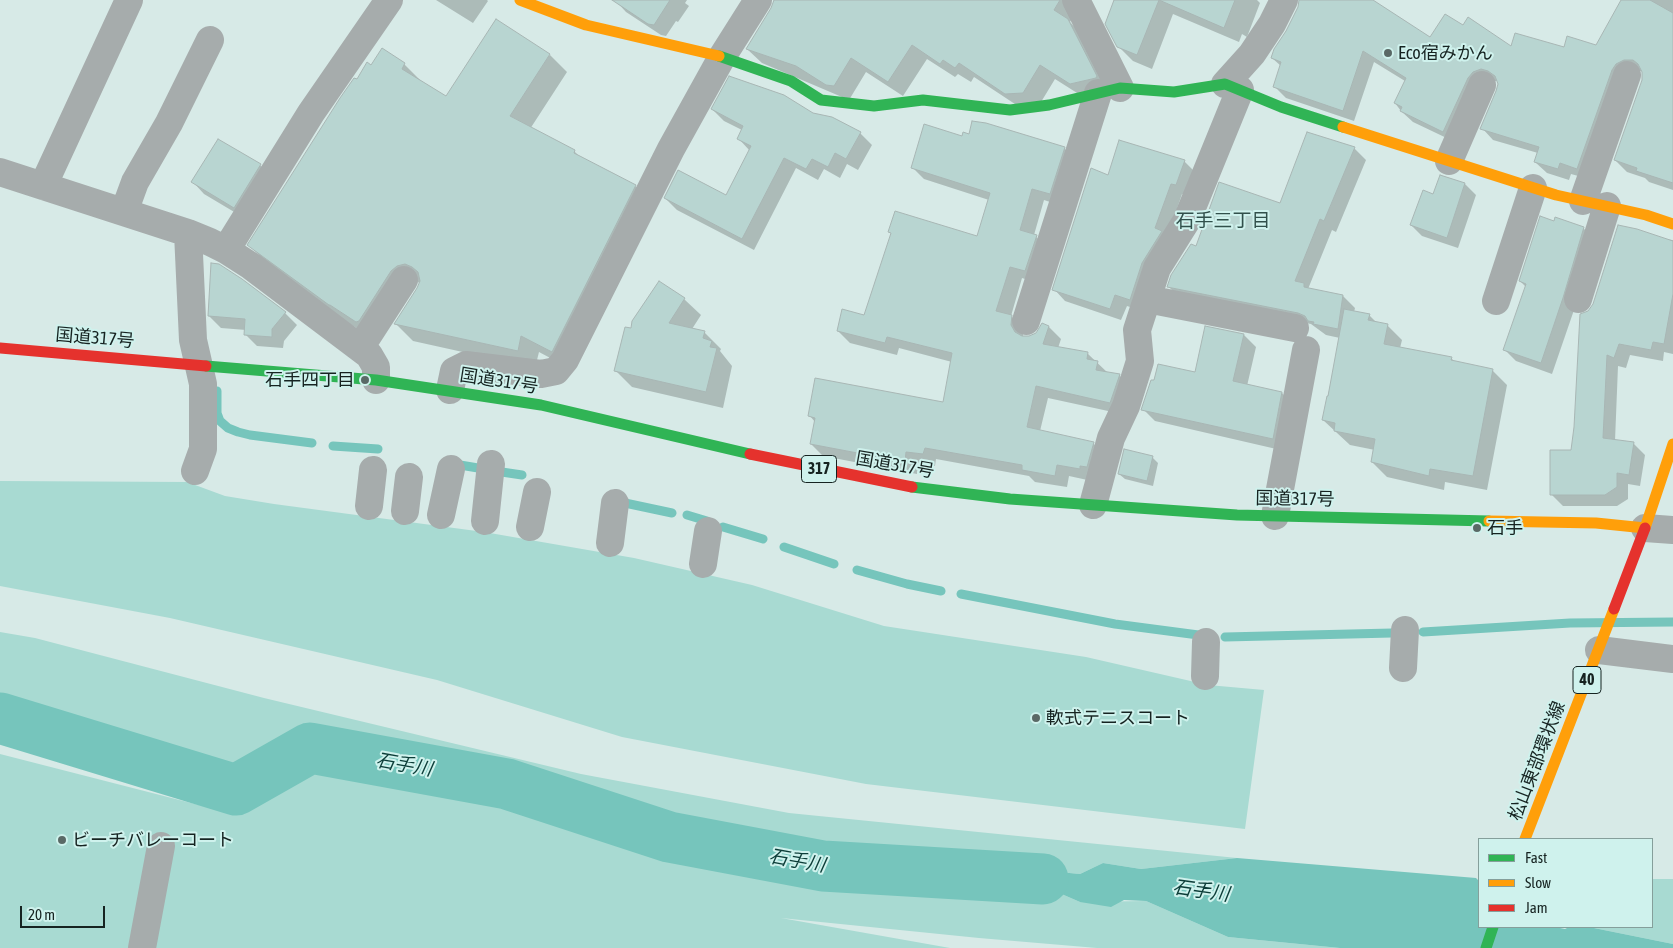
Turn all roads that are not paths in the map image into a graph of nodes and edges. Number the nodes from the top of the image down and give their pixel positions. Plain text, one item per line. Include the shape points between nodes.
1 (129, 0) edge
2 (389, 0) edge
3 (520, 0) edge
4 (758, 0) edge
5 (1284, 0) edge
6 (1087, 8) edge
7 (210, 40) dead end
8 (722, 57) junction
9 (1627, 75) dead end
10 (1482, 85) dead end
11 (1233, 87) junction
12 (1109, 90) junction
13 (1449, 161) junction
14 (0, 172) edge
15 (43, 186) junction
16 (1533, 188) junction
17 (1595, 204) junction
18 (124, 212) junction
19 (1673, 224) edge
20 (188, 233) junction
21 (226, 250) junction
22 (404, 280) dead end
23 (1147, 299) junction
24 (1578, 299) dead end
25 (1496, 301) dead end
26 (1026, 321) dead end
27 (0, 348) edge
28 (360, 348) junction
29 (199, 364) junction
30 (376, 380) junction
31 (450, 390) junction
32 (1673, 444) edge
33 (491, 464) dead end
34 (451, 469) dead end
35 (373, 470) dead end
36 (195, 471) dead end
37 (410, 477) dead end
38 (537, 492) dead end
39 (615, 503) dead end
40 (1093, 504) junction
41 (369, 506) dead end
42 (405, 511) dead end
43 (441, 515) dead end
44 (1276, 516) junction
45 (485, 521) dead end
46 (530, 528) dead end
47 (1645, 528) junction
48 (1673, 530) edge
49 (708, 531) dead end
50 (610, 543) dead end
51 (703, 564) dead end
52 (1405, 630) dead end
53 (1206, 642) dead end
54 (1599, 650) junction
55 (1673, 659) edge
56 (1403, 668) dead end
57 (1205, 676) dead end
58 (1526, 835) edge
59 (161, 846) dead end
60 (1493, 928) edge
61 (142, 948) edge
62 (1486, 948) edge

1 - 15 street
2 - 21 street via 311,113
3 - 8 main road via 586,25
4 - 8 street
5 - 11 street
6 - 12 street
7 - 18 street via 169,123 135,182
8 - 12 main road via 791,81 821,100 874,106 923,100 1010,110 1049,105
8 - 31 street via 671,149 569,352 556,371 541,374 466,365 454,371
9 - 17 street
10 - 13 street
11 - 12 main road via 1174,92
11 - 13 main road via 1280,107
11 - 23 street via 1187,220 1157,268
12 - 26 street
13 - 16 main road
14 - 15 street
15 - 18 street
16 - 17 main road
16 - 25 street
17 - 19 main road
17 - 24 street
18 - 20 street
20 - 21 street
20 - 29 street via 193,340
21 - 28 street
22 - 28 street
23 - 40 street via 1137,330 1140,360 1126,406 1111,438
23 - 44 street via 1301,339
27 - 29 main road, 国道317号 / 317
28 - 30 street via 376,367
29 - 30 main road, 国道317号 / 317
29 - 36 street via 203,384 203,450
30 - 31 main road, 国道317号 / 317
31 - 40 main road, 国道317号 / 317 via 541,405 724,449 898,485 1010,499
32 - 47 main road
33 - 45 street
34 - 43 street
35 - 41 street
37 - 42 street
38 - 46 street
39 - 50 street
40 - 44 main road, 国道317号 / 317
44 - 47 main road, 国道317号 / 317 via 1596,522
47 - 48 street
47 - 54 main road, 松山東部環状線 / 40
49 - 51 street
52 - 56 street
53 - 57 street
54 - 55 street
54 - 58 main road, 松山東部環状線 / 40
59 - 61 street
60 - 62 main road

